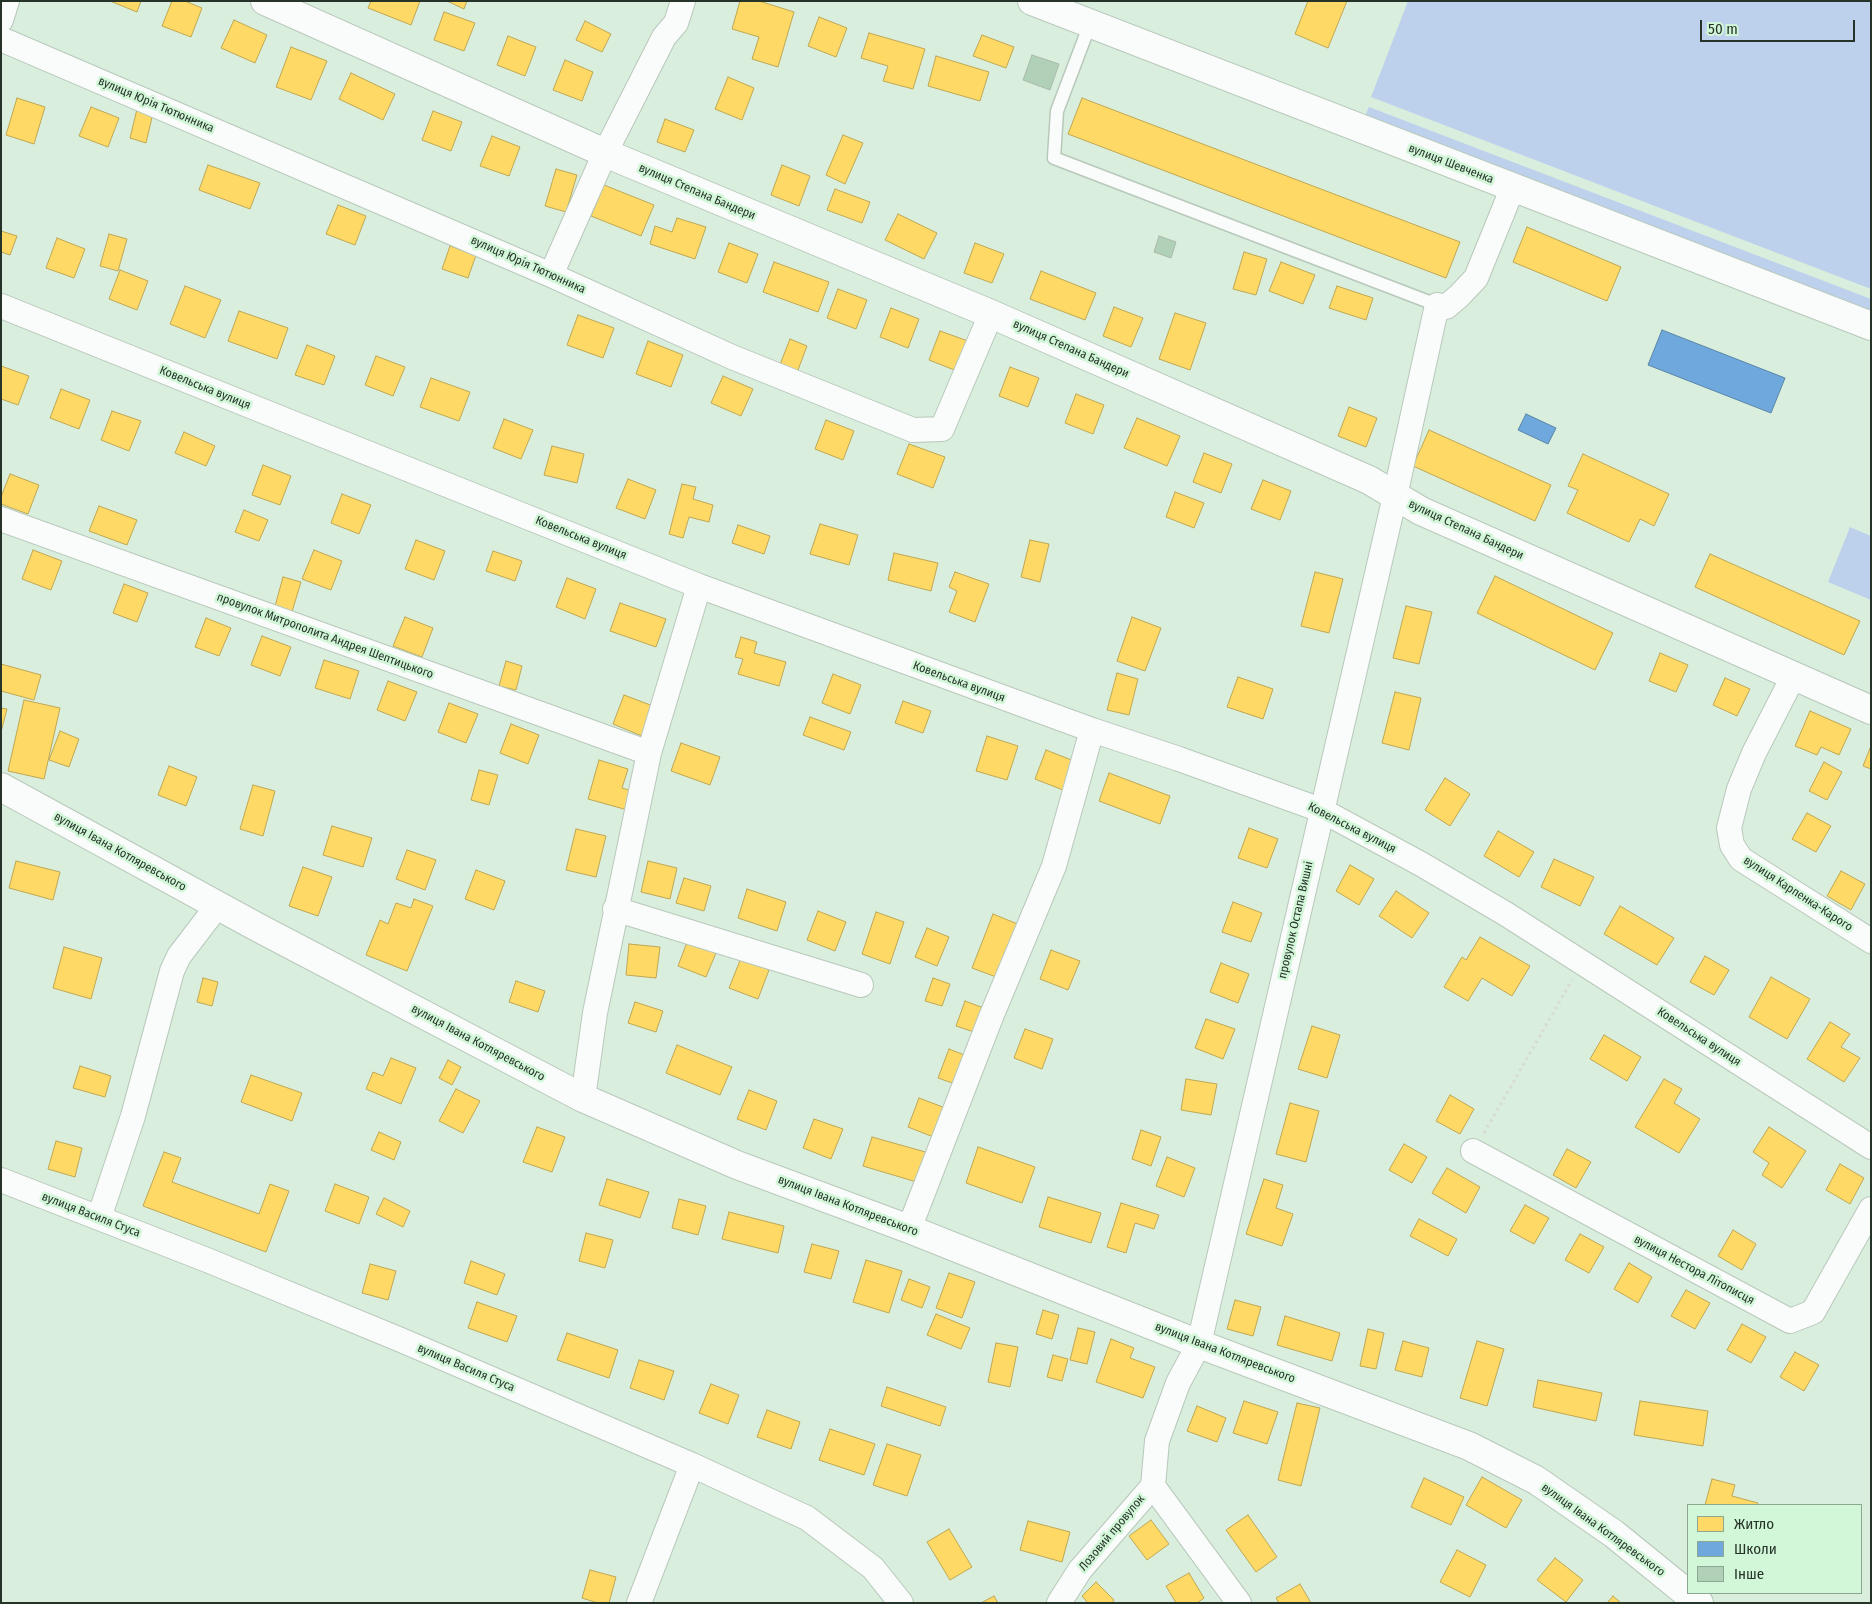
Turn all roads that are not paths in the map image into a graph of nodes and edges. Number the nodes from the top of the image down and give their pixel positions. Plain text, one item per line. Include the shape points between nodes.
1 (7, 1) edge
2 (265, 1) edge
3 (684, 1) edge
4 (1032, 1) edge
5 (1, 20) edge
6 (1090, 24) junction
7 (1, 39) edge
8 (605, 153) junction
9 (1512, 187) junction
10 (552, 275) junction
11 (1437, 305) junction
12 (1, 306) edge
13 (991, 314) junction
14 (1871, 326) edge
15 (1395, 496) junction
16 (1, 519) edge
17 (699, 586) junction
18 (1794, 676) junction
19 (1871, 710) edge
20 (1092, 730) junction
21 (649, 753) junction
22 (1, 787) edge
23 (1321, 810) junction
24 (218, 905) junction
25 (615, 909) junction
26 (1871, 940) edge
27 (861, 985) dead end
28 (583, 1098) junction
29 (1871, 1147) edge
30 (1473, 1151) road end
31 (1, 1180) edge
32 (1871, 1209) edge
33 (98, 1218) junction
34 (909, 1229) junction
35 (1199, 1344) junction
36 (692, 1465) junction
37 (1153, 1486) junction
38 (1687, 1593) edge
39 (1688, 1594) edge
40 (639, 1603) edge
41 (901, 1603) edge
42 (1059, 1603) edge
43 (1238, 1603) edge
44 (1699, 1603) edge

1 - 5 street
2 - 8 street, вулиця Степана Бандери
3 - 8 street via 676,22 664,37
4 - 6 street, вулиця Шевченка
6 - 9 street, вулиця Шевченка
6 - 11 lane via 1057,110 1054,158
7 - 10 street, вулиця Юрія Тютюнника
8 - 10 street
8 - 13 street, вулиця Степана Бандери
9 - 11 street via 1476,278 1446,306
9 - 14 street, вулиця Шевченка
10 - 13 street, вулиця Юрія Тютюнника via 732,357 913,430 942,429
11 - 15 street, провулок Остапа Вишні
12 - 17 street, Ковельська вулиця
13 - 15 street, вулиця Степана Бандери via 1369,480
15 - 18 street, вулиця Степана Бандери via 1421,511
15 - 23 street, провулок Остапа Вишні
16 - 21 street, провулок Митрополита Андрея Шептицького
17 - 20 street, Ковельська вулиця
17 - 21 street
18 - 19 street, вулиця Степана Бандери
18 - 26 street, вулиця Карпенка-Карого via 1739,789 1729,828 1732,845 1741,859
20 - 23 street, Ковельська вулиця
20 - 34 street via 1054,866
21 - 25 street
22 - 24 street, вулиця Івана Котляревського
23 - 29 street, Ковельська вулиця via 1421,864 1583,963
23 - 35 street, провулок Остапа Вишні
24 - 28 street, вулиця Івана Котляревського
24 - 33 street via 178,956 172,971 133,1116
25 - 27 street
25 - 28 street
28 - 34 street, вулиця Івана Котляревського via 736,1165
30 - 32 street, вулиця Нестора Літописця via 1790,1321 1813,1312
31 - 33 street, вулиця Василя Стуса
33 - 36 street, вулиця Василя Стуса via 401,1340
34 - 35 street, вулиця Івана Котляревського
35 - 37 street, провулок Остапа Вишні via 1178,1383 1157,1441
35 - 38 street, вулиця Івана Котляревського via 1469,1446 1536,1480 1614,1534
36 - 40 street
36 - 41 street, вулиця Василя Стуса via 807,1518 873,1568
37 - 42 street, Лозовий провулок via 1080,1570
37 - 43 street, Лозовий провулок
39 - 44 street, вулиця Івана Котляревського

